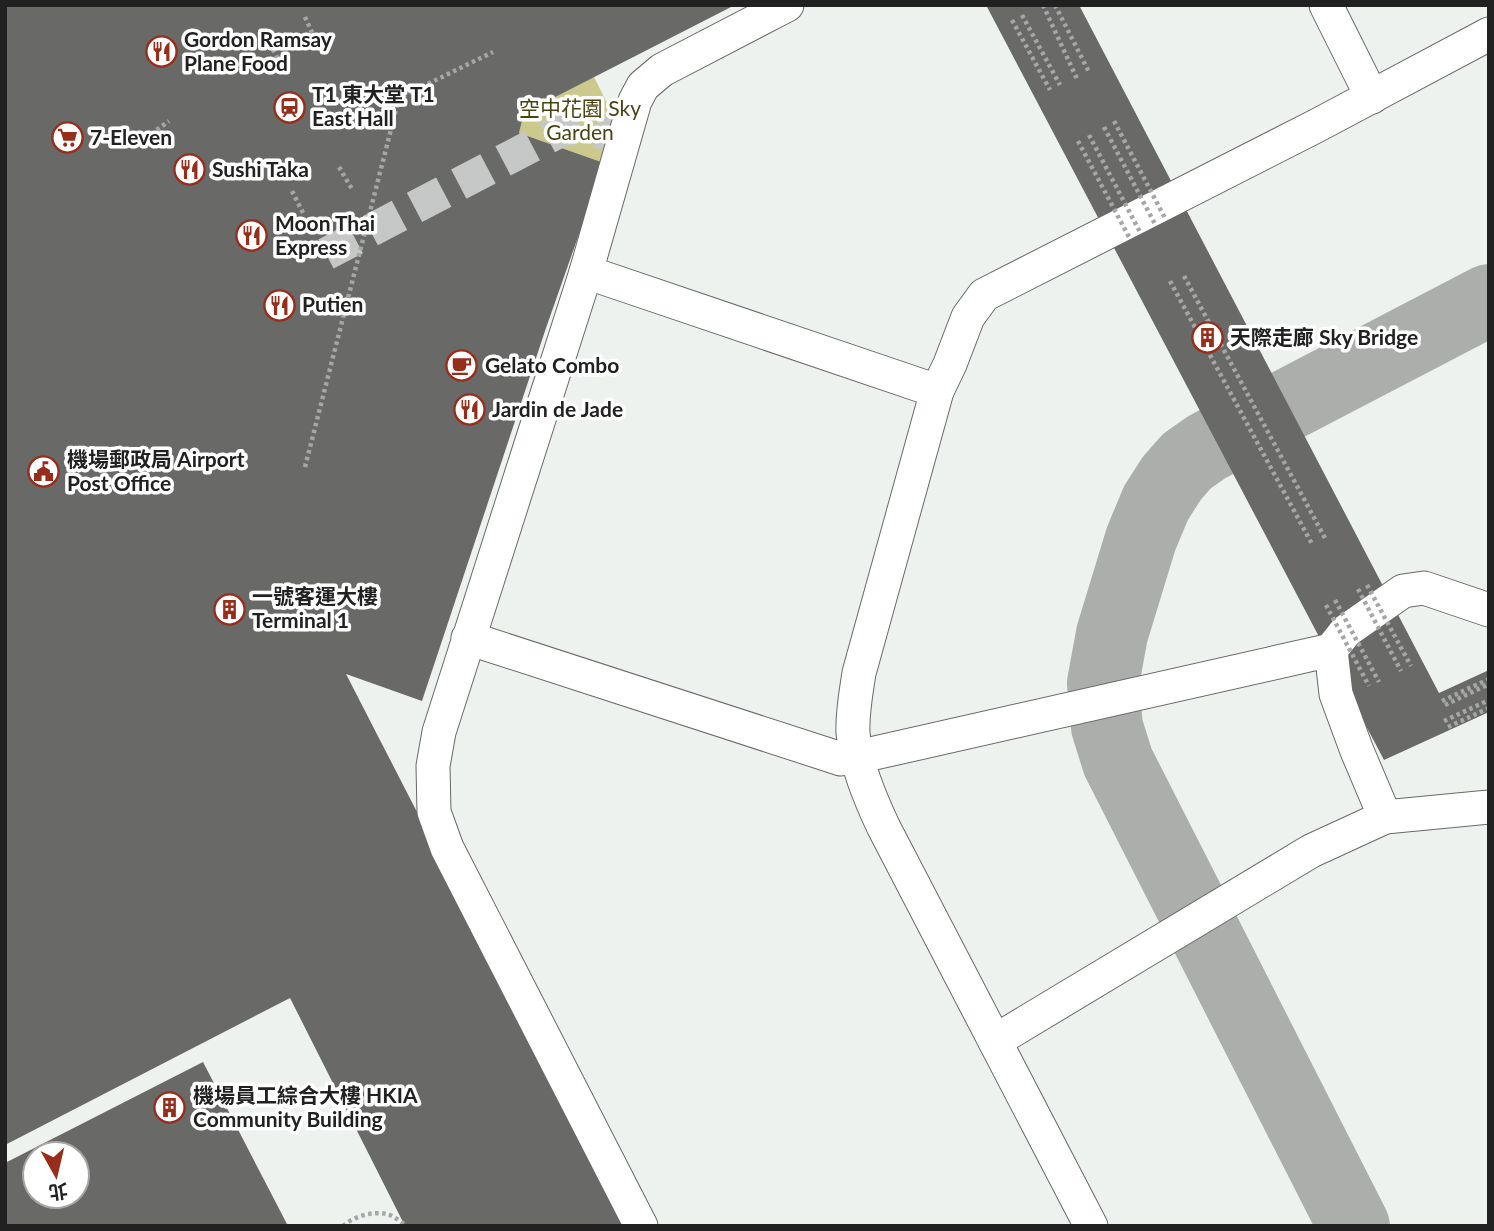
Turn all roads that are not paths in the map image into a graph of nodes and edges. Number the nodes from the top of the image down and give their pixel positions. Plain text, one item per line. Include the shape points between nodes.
1 (787, 5) edge
2 (1326, 5) edge
3 (1489, 34) edge
4 (1371, 97) junction
5 (586, 272) junction
6 (937, 391) junction
7 (1489, 610) edge
8 (468, 638) junction
9 (1331, 650) junction
10 (857, 757) junction
11 (1489, 807) edge
12 (1385, 817) junction
13 (995, 1041) junction
14 (641, 1226) edge
15 (1091, 1226) edge

1 - 5 lane via 662,70 643,86 620,136
2 - 4 lane
3 - 4 lane
4 - 6 lane via 984,295 968,317
5 - 6 lane
5 - 8 lane
6 - 10 lane via 859,673 853,732
7 - 9 lane via 1424,588 1403,591 1346,631
8 - 10 lane via 841,759
8 - 14 lane via 439,732 433,766 434,812 447,848
9 - 10 lane
9 - 12 lane via 1336,694
10 - 13 lane via 883,826
11 - 12 lane
12 - 13 lane via 1311,851
13 - 15 lane

